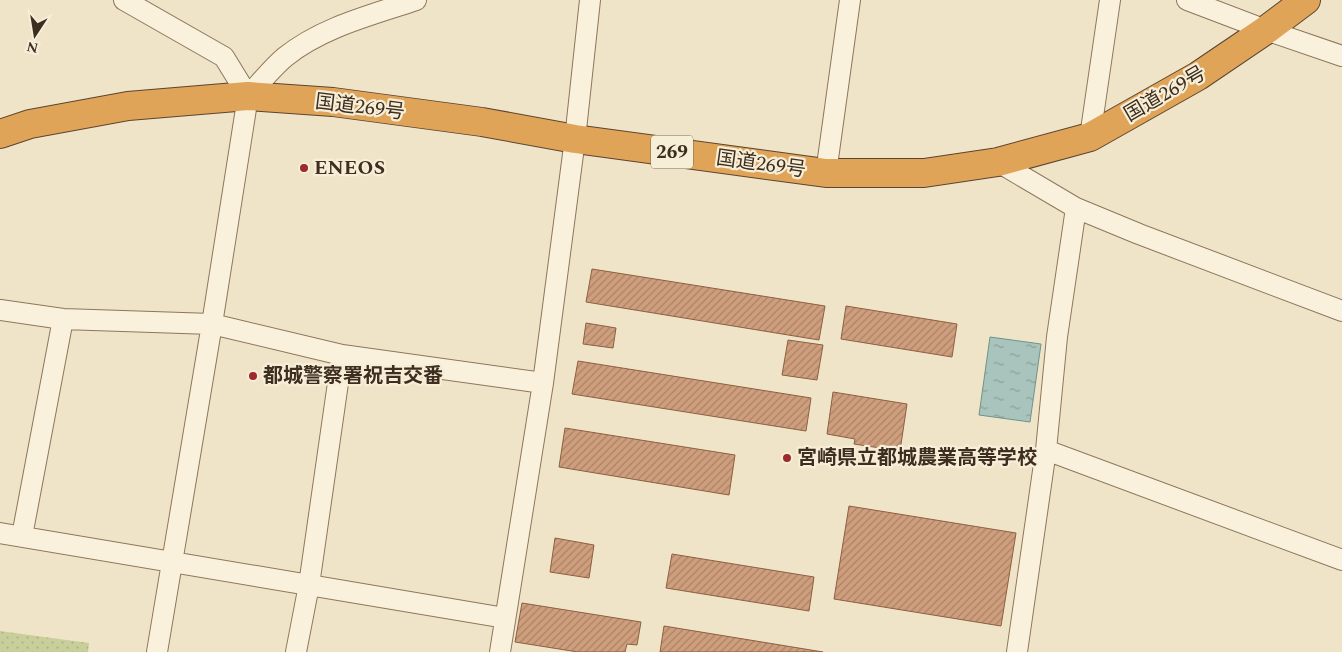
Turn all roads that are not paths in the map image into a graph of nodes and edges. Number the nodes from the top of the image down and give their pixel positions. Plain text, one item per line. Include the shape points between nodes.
1 (124, 0) edge
2 (368, 0) edge
3 (416, 0) edge
4 (590, 0) edge
5 (850, 0) edge
6 (1110, 0) edge
7 (1187, 0) edge
8 (1306, 0) edge
9 (357, 20) junction
10 (1266, 30) junction
11 (1342, 56) edge
12 (248, 96) junction
13 (0, 134) edge
14 (1090, 137) junction
15 (575, 139) junction
16 (998, 162) junction
17 (826, 173) junction
18 (1076, 208) junction
19 (0, 310) edge
20 (1342, 311) edge
21 (63, 319) junction
22 (212, 324) junction
23 (342, 355) junction
24 (543, 383) junction
25 (1046, 450) junction
26 (0, 533) edge
27 (22, 536) junction
28 (1342, 560) edge
29 (172, 562) junction
30 (308, 585) junction
31 (505, 618) junction
32 (157, 652) edge
33 (296, 652) edge
34 (500, 652) edge
35 (1017, 652) edge

1 - 12 street via 224,56
2 - 9 street
3 - 9 street
4 - 15 street
5 - 17 street
6 - 14 street
7 - 10 street
8 - 10 highway, 国道269号 / 269
9 - 12 street via 312,38 284,57
10 - 11 street
10 - 14 highway, 国道269号 / 269 via 1198,76
12 - 13 highway, 国道269号 / 269 via 128,106 30,124
12 - 15 highway, 国道269号 / 269 via 333,102 482,122
12 - 22 street
14 - 16 highway, 国道269号 / 269
15 - 17 highway, 国道269号 / 269
15 - 24 street
16 - 17 highway, 国道269号 / 269 via 924,173
16 - 18 street
18 - 20 street
18 - 25 street via 1057,337
19 - 21 street
21 - 22 street
21 - 27 street
22 - 23 street
22 - 29 street
23 - 24 street
23 - 30 street
24 - 31 street
25 - 28 street
25 - 35 street
26 - 27 street
27 - 29 street
29 - 30 street
29 - 32 street
30 - 31 street
30 - 33 street
31 - 34 street

